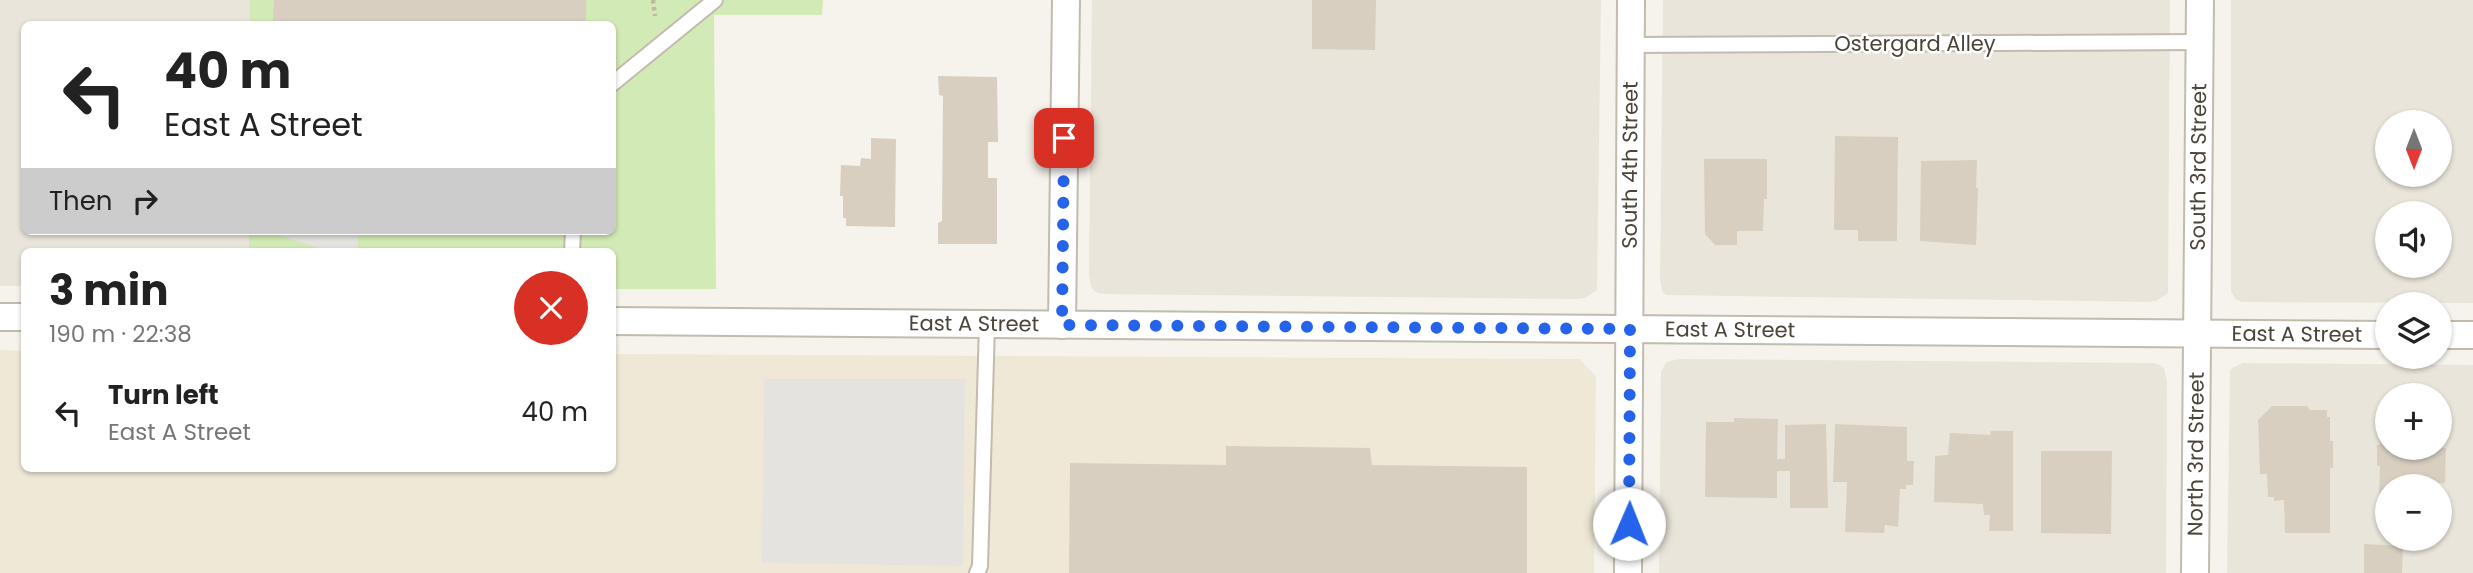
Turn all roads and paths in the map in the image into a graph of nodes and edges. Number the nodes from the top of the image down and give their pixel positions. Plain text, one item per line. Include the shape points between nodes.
1 (715, 0) edge
2 (1066, 0) edge
3 (1631, 0) edge
4 (2200, 0) edge
5 (2199, 42) junction
6 (1631, 45) junction
7 (616, 81) edge
8 (0, 317) edge
9 (21, 317) edge
10 (616, 321) edge
11 (987, 324) junction
12 (1062, 325) junction
13 (1630, 329) junction
14 (2198, 334) junction
15 (2375, 335) edge
16 (2452, 335) edge
17 (2473, 335) edge
18 (976, 573) edge
19 (1628, 573) edge
20 (2195, 573) edge

1 - 7 lane
2 - 12 street
3 - 6 street, South 4th Street
4 - 5 street, South 3rd Street
5 - 6 lane, Ostergard Alley
5 - 14 street, South 3rd Street
6 - 13 street, South 4th Street
8 - 9 street
10 - 11 street, East A Street
11 - 12 street, East A Street
11 - 18 lane via 980,566
12 - 13 street, East A Street
13 - 14 street, East A Street
13 - 19 street, South 4th Street
14 - 15 street, East A Street
14 - 20 street, North 3rd Street
16 - 17 street

